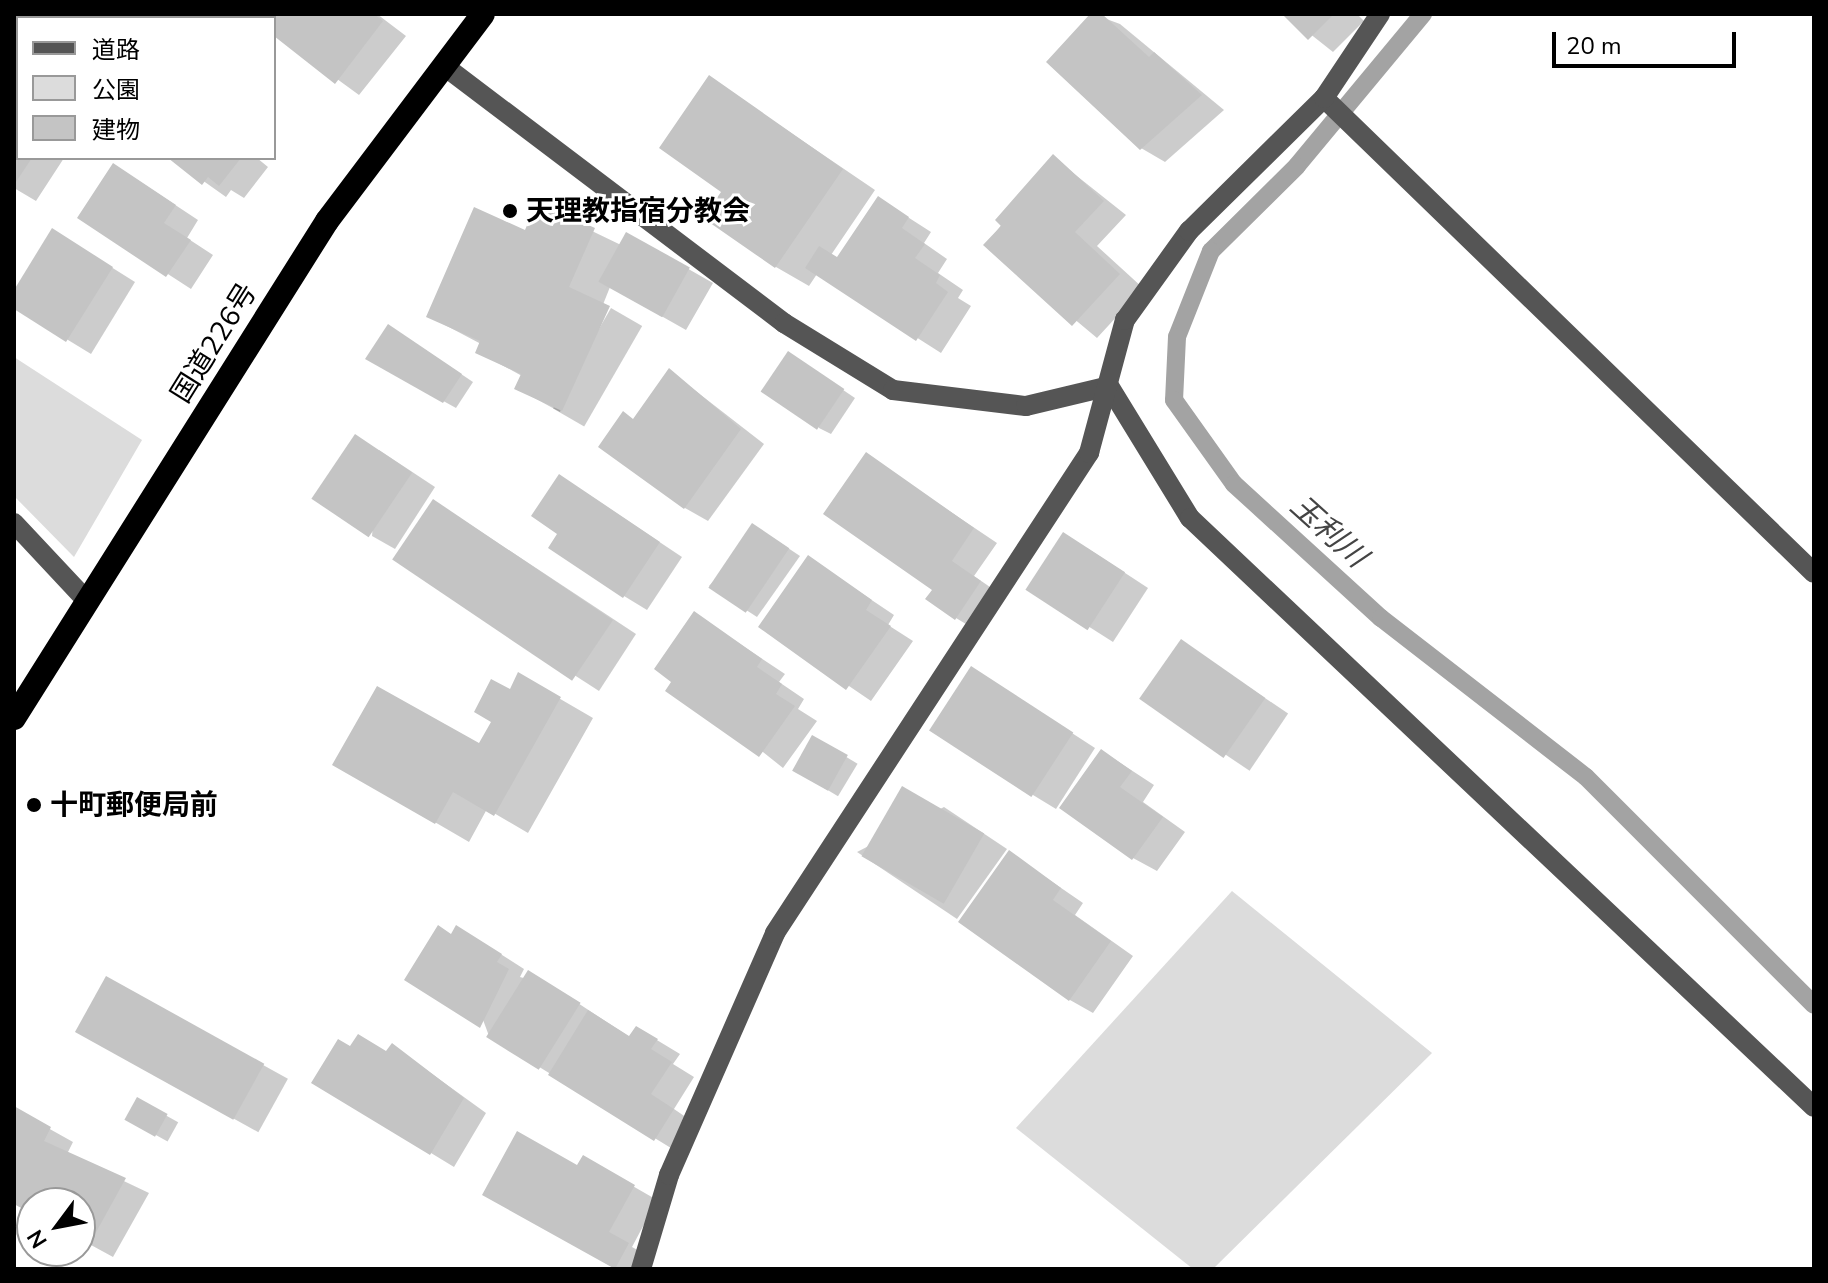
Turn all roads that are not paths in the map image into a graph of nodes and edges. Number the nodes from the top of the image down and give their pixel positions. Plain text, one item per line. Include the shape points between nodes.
1 (1380, 14) edge
2 (481, 15) edge
3 (443, 65) junction
4 (1326, 100) junction
5 (1109, 386) junction
6 (14, 523) edge
7 (1814, 573) edge
8 (86, 600) junction
9 (14, 718) edge
10 (1814, 1107) edge
11 (641, 1269) edge

1 - 4 street
2 - 3 highway, 国道226号
3 - 5 street via 784,323 893,390 1026,406
3 - 8 highway, 国道226号 via 327,221
4 - 5 street via 1189,231 1125,320
4 - 7 street
5 - 10 street via 1190,518
5 - 11 street via 1089,453 775,933 669,1175
6 - 8 street
8 - 9 highway, 国道226号

